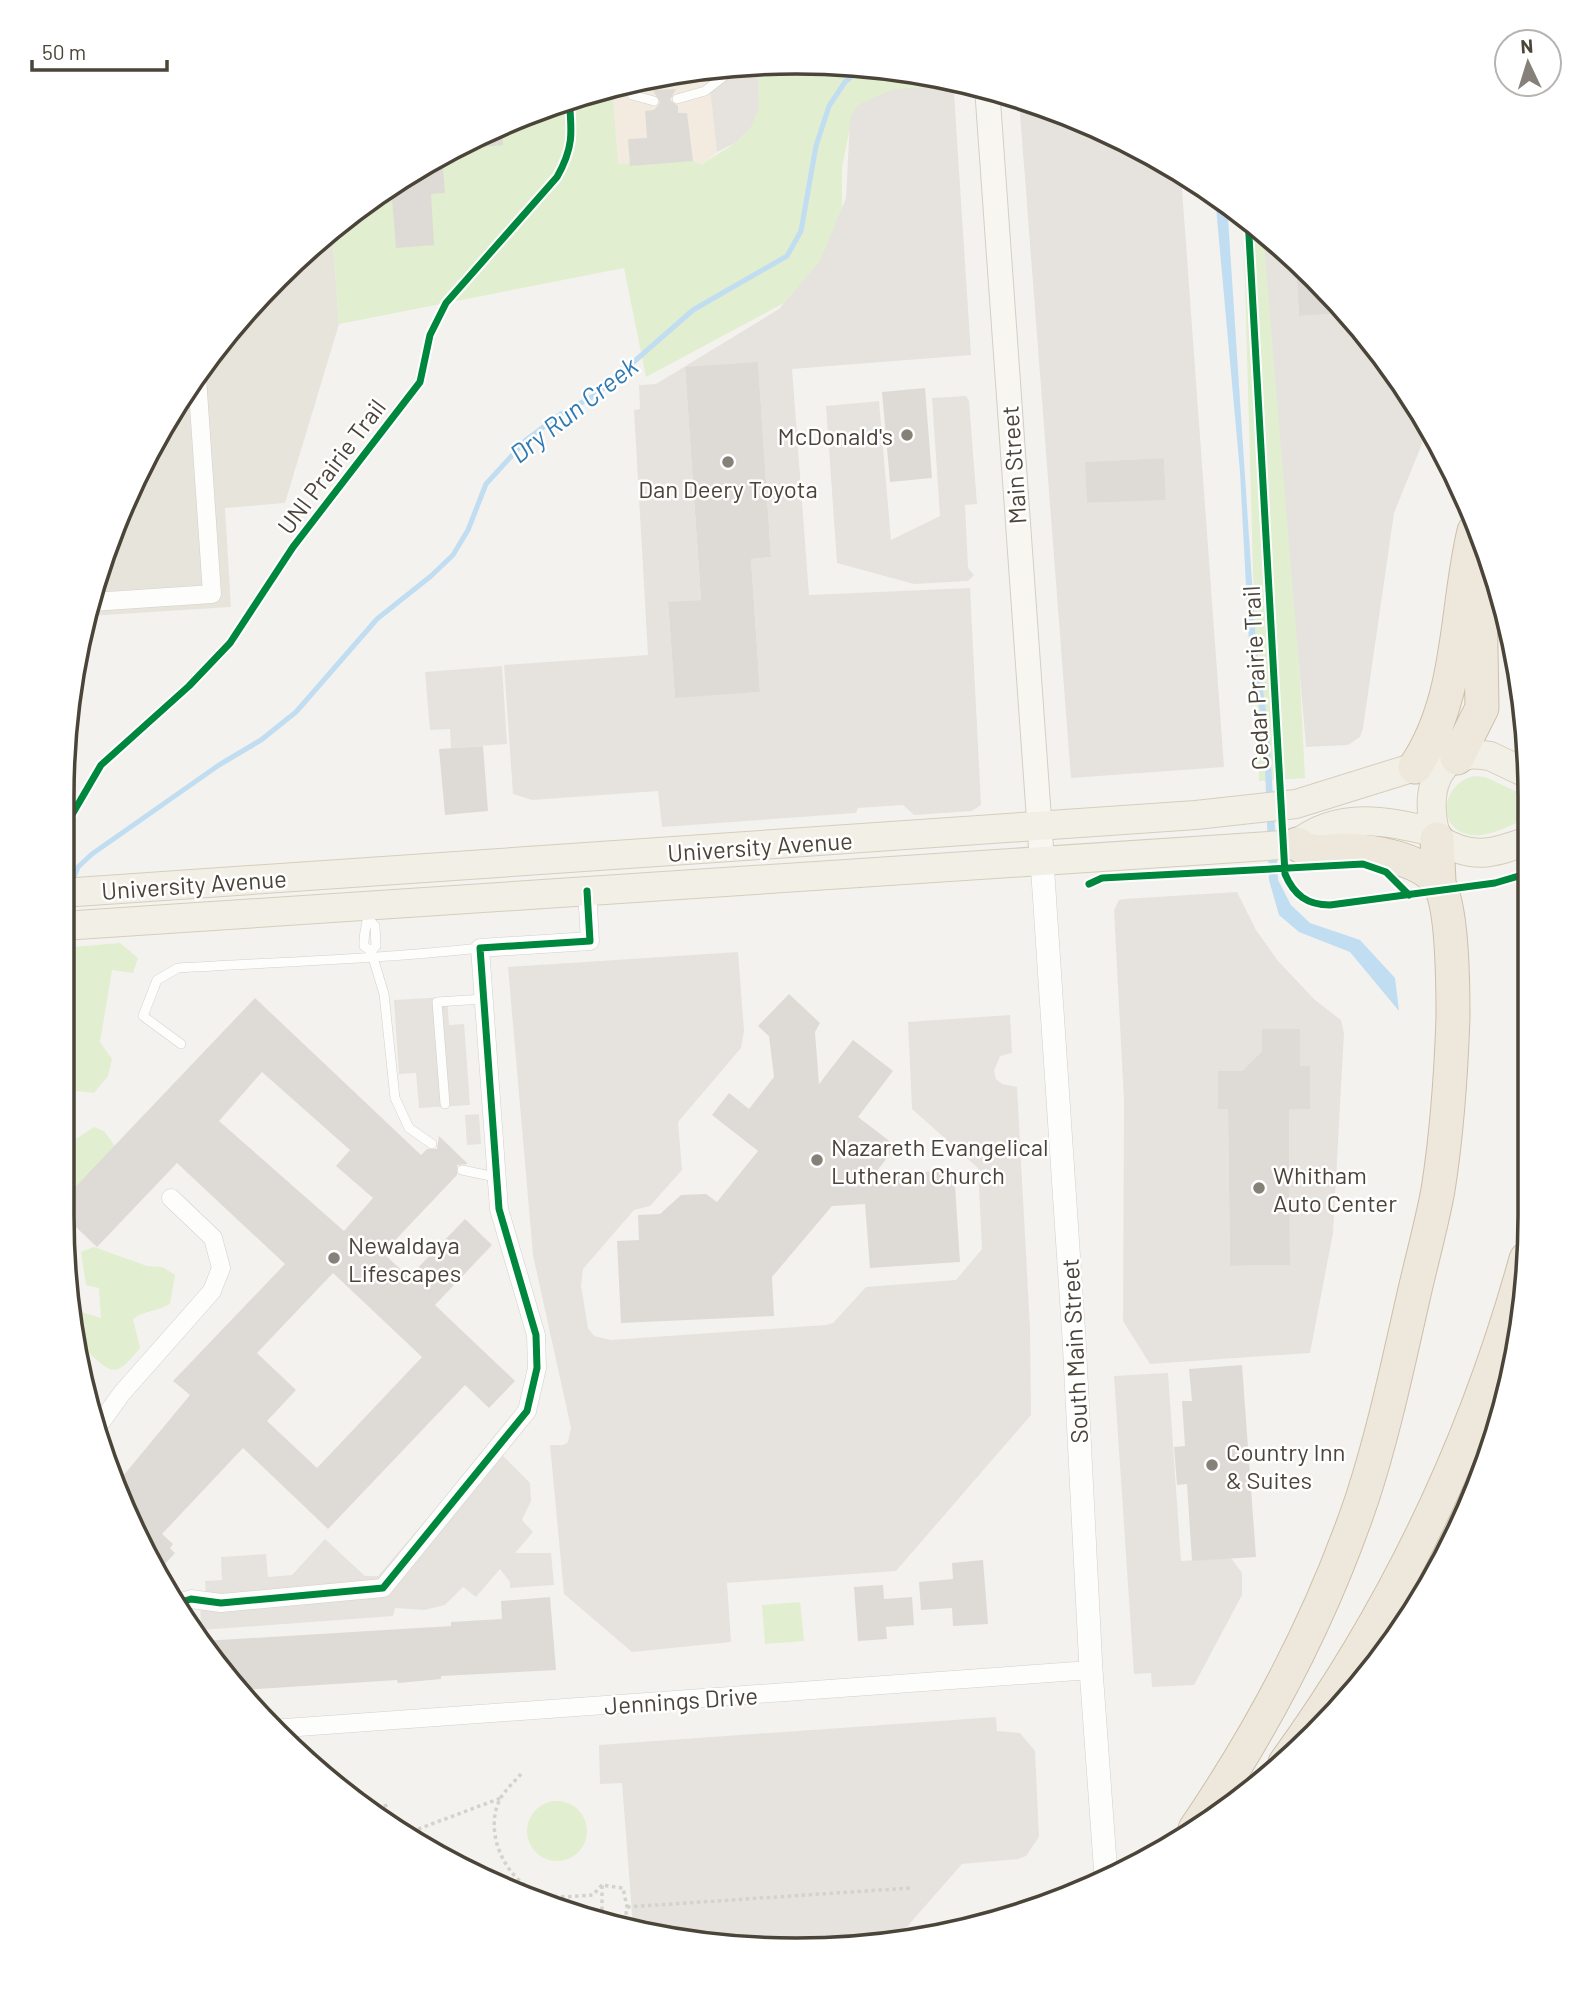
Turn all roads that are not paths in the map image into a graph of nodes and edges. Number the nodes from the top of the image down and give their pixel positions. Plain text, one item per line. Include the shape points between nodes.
1 (722, 78) edge
2 (630, 93) edge
3 (677, 99) dead end
4 (985, 99) edge
5 (654, 101) dead end
6 (198, 390) edge
7 (1471, 542) edge
8 (1480, 567) edge
9 (100, 601) edge
10 (1454, 759) junction
11 (1415, 767) junction
12 (1517, 769) edge
13 (1039, 827) junction
14 (1436, 836) junction
15 (1297, 844) junction
16 (1518, 845) edge
17 (1042, 861) junction
18 (1438, 882) junction
19 (587, 891) junction
20 (74, 892) edge
21 (368, 913) junction
22 (74, 925) edge
23 (480, 948) junction
24 (371, 955) junction
25 (484, 999) junction
26 (181, 1044) dead end
27 (445, 1104) dead end
28 (432, 1144) dead end
29 (463, 1170) dead end
30 (495, 1177) junction
31 (172, 1198) dead end
32 (1512, 1305) edge
33 (103, 1419) edge
34 (184, 1601) edge
35 (1091, 1671) junction
36 (1313, 1719) edge
37 (286, 1728) edge
38 (1209, 1808) edge
39 (1105, 1868) edge

1 - 3 lane via 705,91
2 - 5 lane
4 - 13 main road, Main Street
6 - 9 street via 212,594
7 - 11 highway via 1463,577 1454,670 1426,751
8 - 10 highway via 1482,708
10 - 11 main road, University Avenue
10 - 12 main road, University Avenue via 1490,756
10 - 14 main road via 1441,767 1431,798
11 - 13 main road, University Avenue via 1296,804
13 - 17 main road, South Main Street
13 - 20 main road, University Avenue
14 - 15 main road, University Avenue via 1390,821 1367,820 1315,830
14 - 16 main road, University Avenue via 1458,851 1476,855
14 - 18 highway
15 - 17 main road, University Avenue
15 - 18 highway via 1310,853 1346,850 1378,854 1422,867
17 - 19 main road, University Avenue
17 - 35 street, South Main Street
18 - 38 highway via 1454,964 1450,1088 1438,1191 1391,1399 1362,1499 1290,1672 1252,1743
19 - 21 main road, University Avenue
19 - 23 street via 590,940
21 - 22 main road, University Avenue
21 - 24 lane via 364,946
23 - 24 lane
23 - 25 street
24 - 26 lane via 178,968 157,979 143,1016
24 - 28 lane via 384,994 395,1098 409,1128
25 - 27 lane via 437,1002
25 - 30 street
29 - 30 lane
30 - 34 street via 499,1209 536,1335 537,1368 527,1411 383,1588 221,1603
31 - 33 street via 214,1238 221,1268 212,1290
32 - 36 highway via 1483,1396 1436,1507 1366,1638
35 - 37 street, Jennings Drive
35 - 39 street, South Main Street

